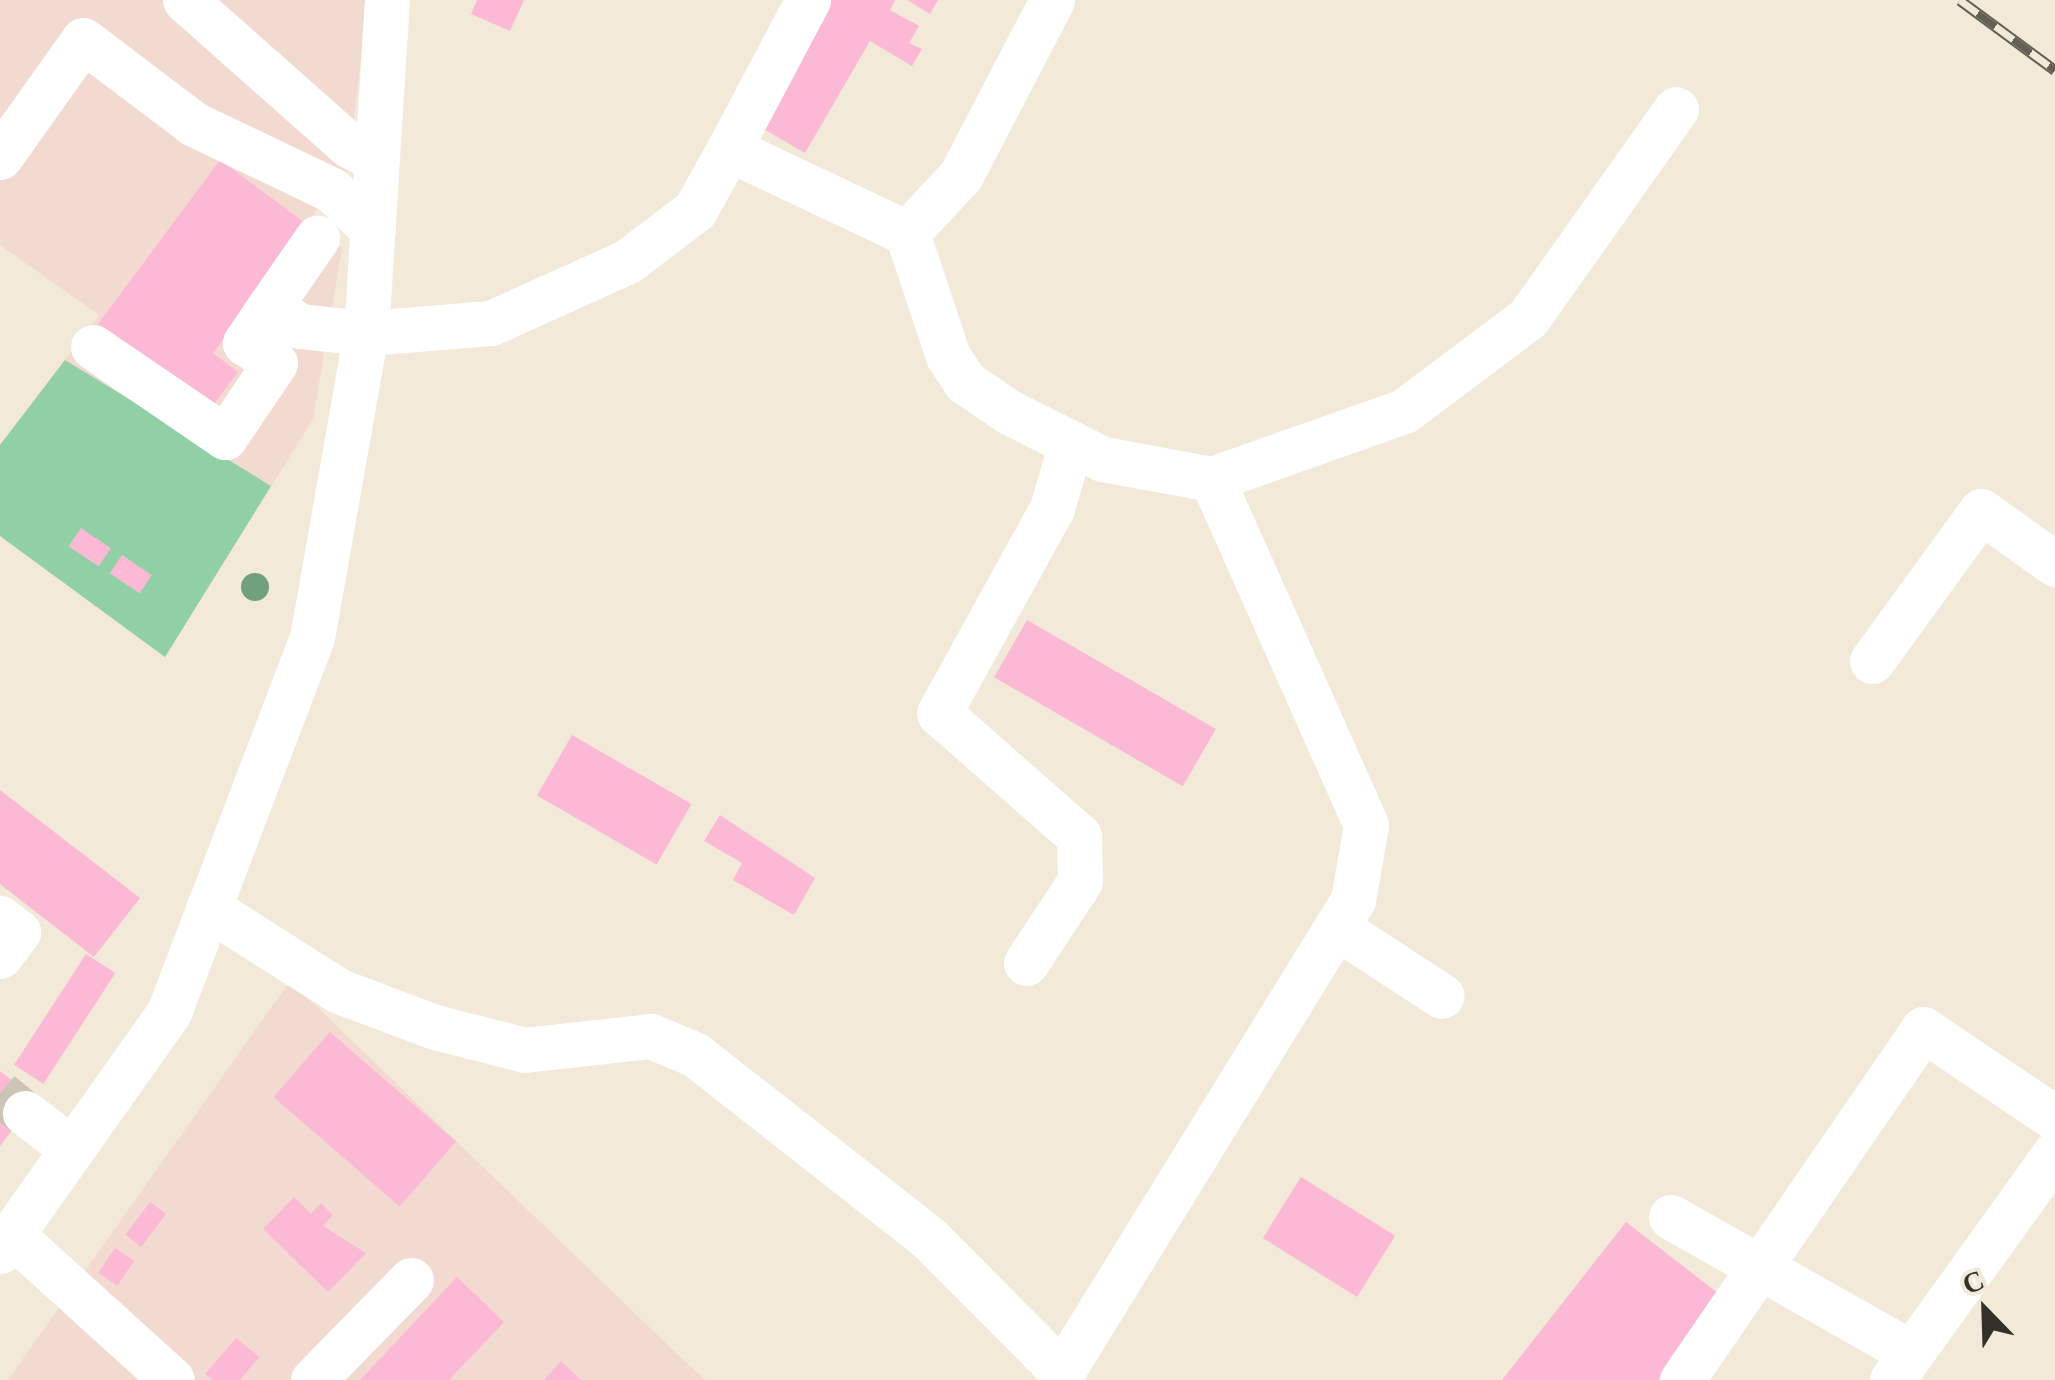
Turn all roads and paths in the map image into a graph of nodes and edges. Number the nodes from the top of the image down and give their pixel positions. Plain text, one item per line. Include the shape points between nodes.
1 (184, 0) edge
2 (808, 0) edge
3 (1052, 0) edge
4 (381, 6) edge
5 (1676, 109) dead end
6 (729, 149) junction
7 (0, 157) edge
8 (377, 160) junction
9 (373, 230) junction
10 (907, 233) junction
11 (316, 238) dead end
12 (282, 332) junction
13 (366, 333) junction
14 (93, 347) dead end
15 (1070, 443) junction
16 (1212, 479) junction
17 (2055, 564) edge
18 (1872, 661) dead end
19 (208, 908) junction
20 (0, 918) edge
21 (1336, 926) junction
22 (0, 956) edge
23 (1026, 964) dead end
24 (1442, 996) dead end
25 (26, 1113) tunnel mouth
26 (2055, 1118) edge
27 (72, 1150) junction
28 (2055, 1154) edge
29 (1671, 1217) dead end
30 (6, 1242) edge
31 (1762, 1268) junction
32 (411, 1280) dead end
33 (1901, 1366) edge
34 (172, 1380) edge
35 (313, 1380) edge
36 (1682, 1380) edge

1 - 8 lane
2 - 6 lane
3 - 10 lane via 961,175
4 - 8 lane
5 - 16 lane via 1528,318 1404,411
6 - 10 lane
6 - 13 lane via 694,210 584,284 491,323
7 - 9 lane via 83,40 194,124 332,190
8 - 9 lane
9 - 13 lane
10 - 15 lane via 927,307 965,382
11 - 12 lane
12 - 13 lane
12 - 14 lane via 226,436
13 - 19 lane via 312,638
15 - 16 lane via 1104,459
15 - 23 lane via 1052,508 939,713 1079,836 1080,882
16 - 21 lane via 1366,824 1366,857
17 - 18 lane via 1981,511
19 - 21 lane via 339,991 435,1026 525,1050 652,1036 696,1056 929,1238 1062,1372
19 - 27 lane via 169,1012
20 - 22 lane via 18,932
21 - 24 lane
25 - 27 lane
26 - 31 lane via 1923,1029
27 - 30 lane
28 - 33 lane
29 - 31 lane
30 - 34 lane
31 - 33 lane
31 - 36 lane
32 - 35 lane

